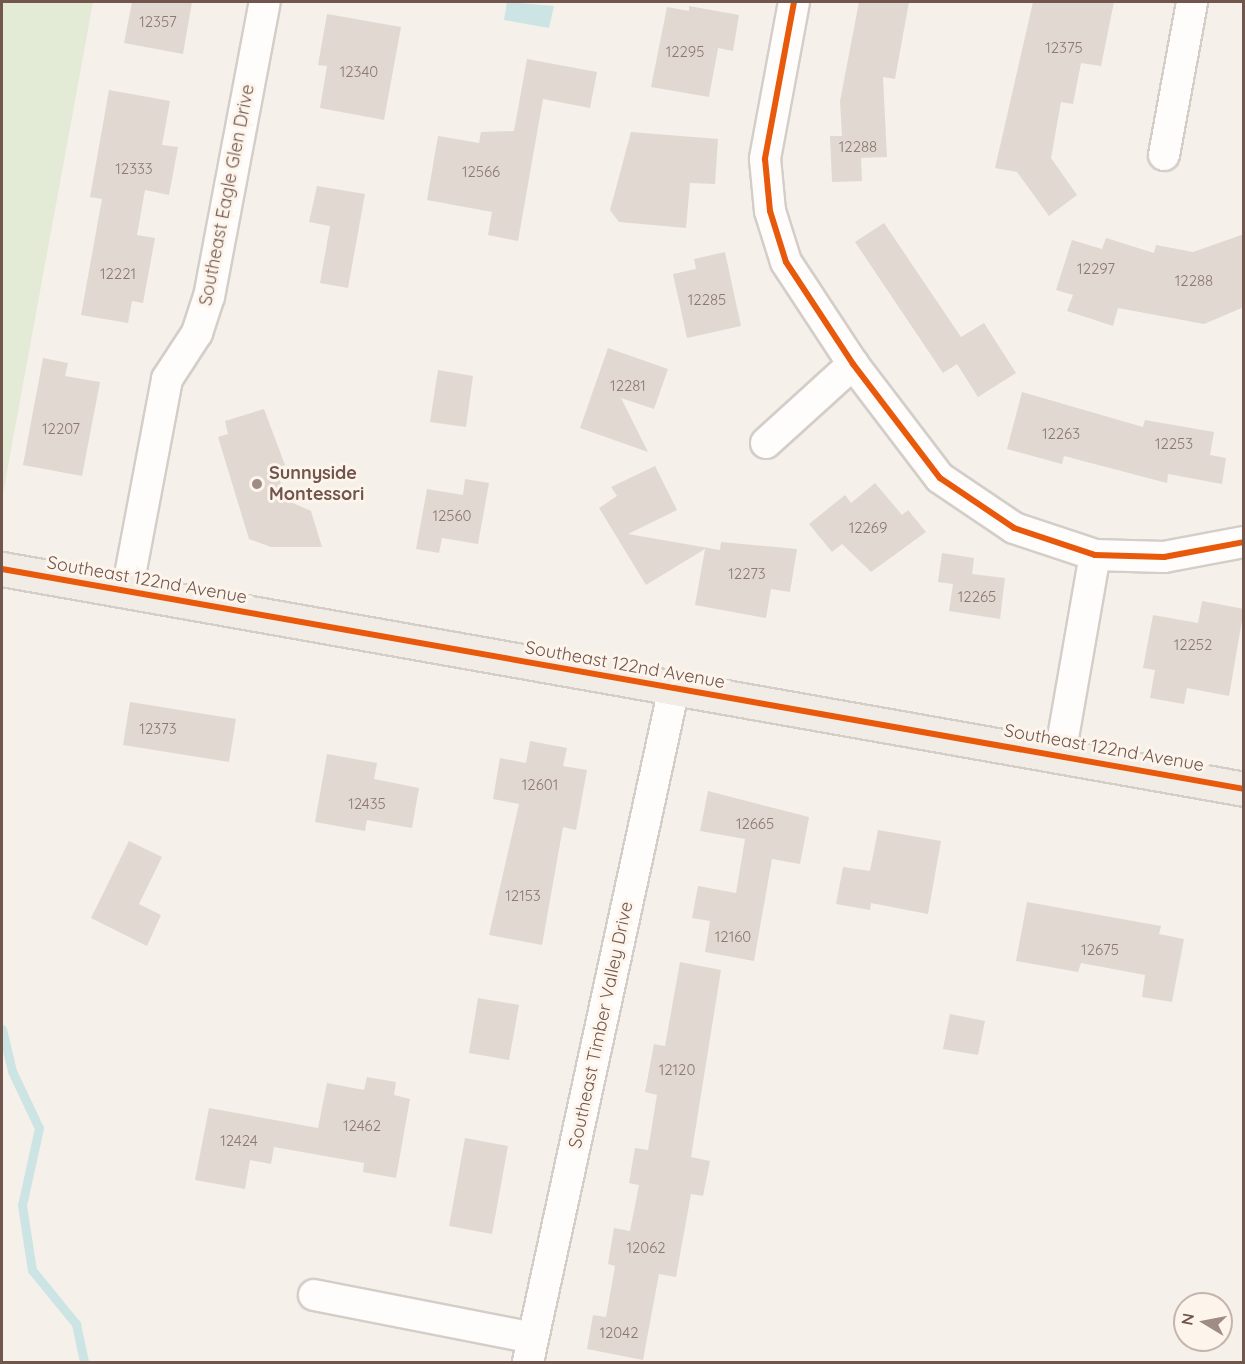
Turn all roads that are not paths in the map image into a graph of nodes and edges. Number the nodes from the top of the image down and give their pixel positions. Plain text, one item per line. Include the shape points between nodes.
1 (265, 2) edge
2 (794, 2) edge
3 (1192, 2) edge
4 (1164, 155) dead end
5 (853, 364) junction
6 (766, 443) dead end
7 (1244, 542) edge
8 (1095, 555) junction
9 (2, 569) edge
10 (126, 591) junction
11 (674, 688) junction
12 (1060, 755) junction
13 (1244, 789) edge
14 (314, 1295) dead end
15 (531, 1350) edge

1 - 10 street, Southeast Eagle Glen Drive via 209,297 197,333 167,379
2 - 5 street via 765,159 770,211 786,261
3 - 4 street
5 - 6 street
5 - 8 street via 939,478 1014,528
7 - 8 street via 1164,557
8 - 12 street
9 - 10 main road, Southeast 122nd Avenue
10 - 11 main road, Southeast 122nd Avenue
11 - 12 main road, Southeast 122nd Avenue
11 - 15 street, Southeast Timber Valley Drive
12 - 13 main road, Southeast 122nd Avenue
14 - 15 street

